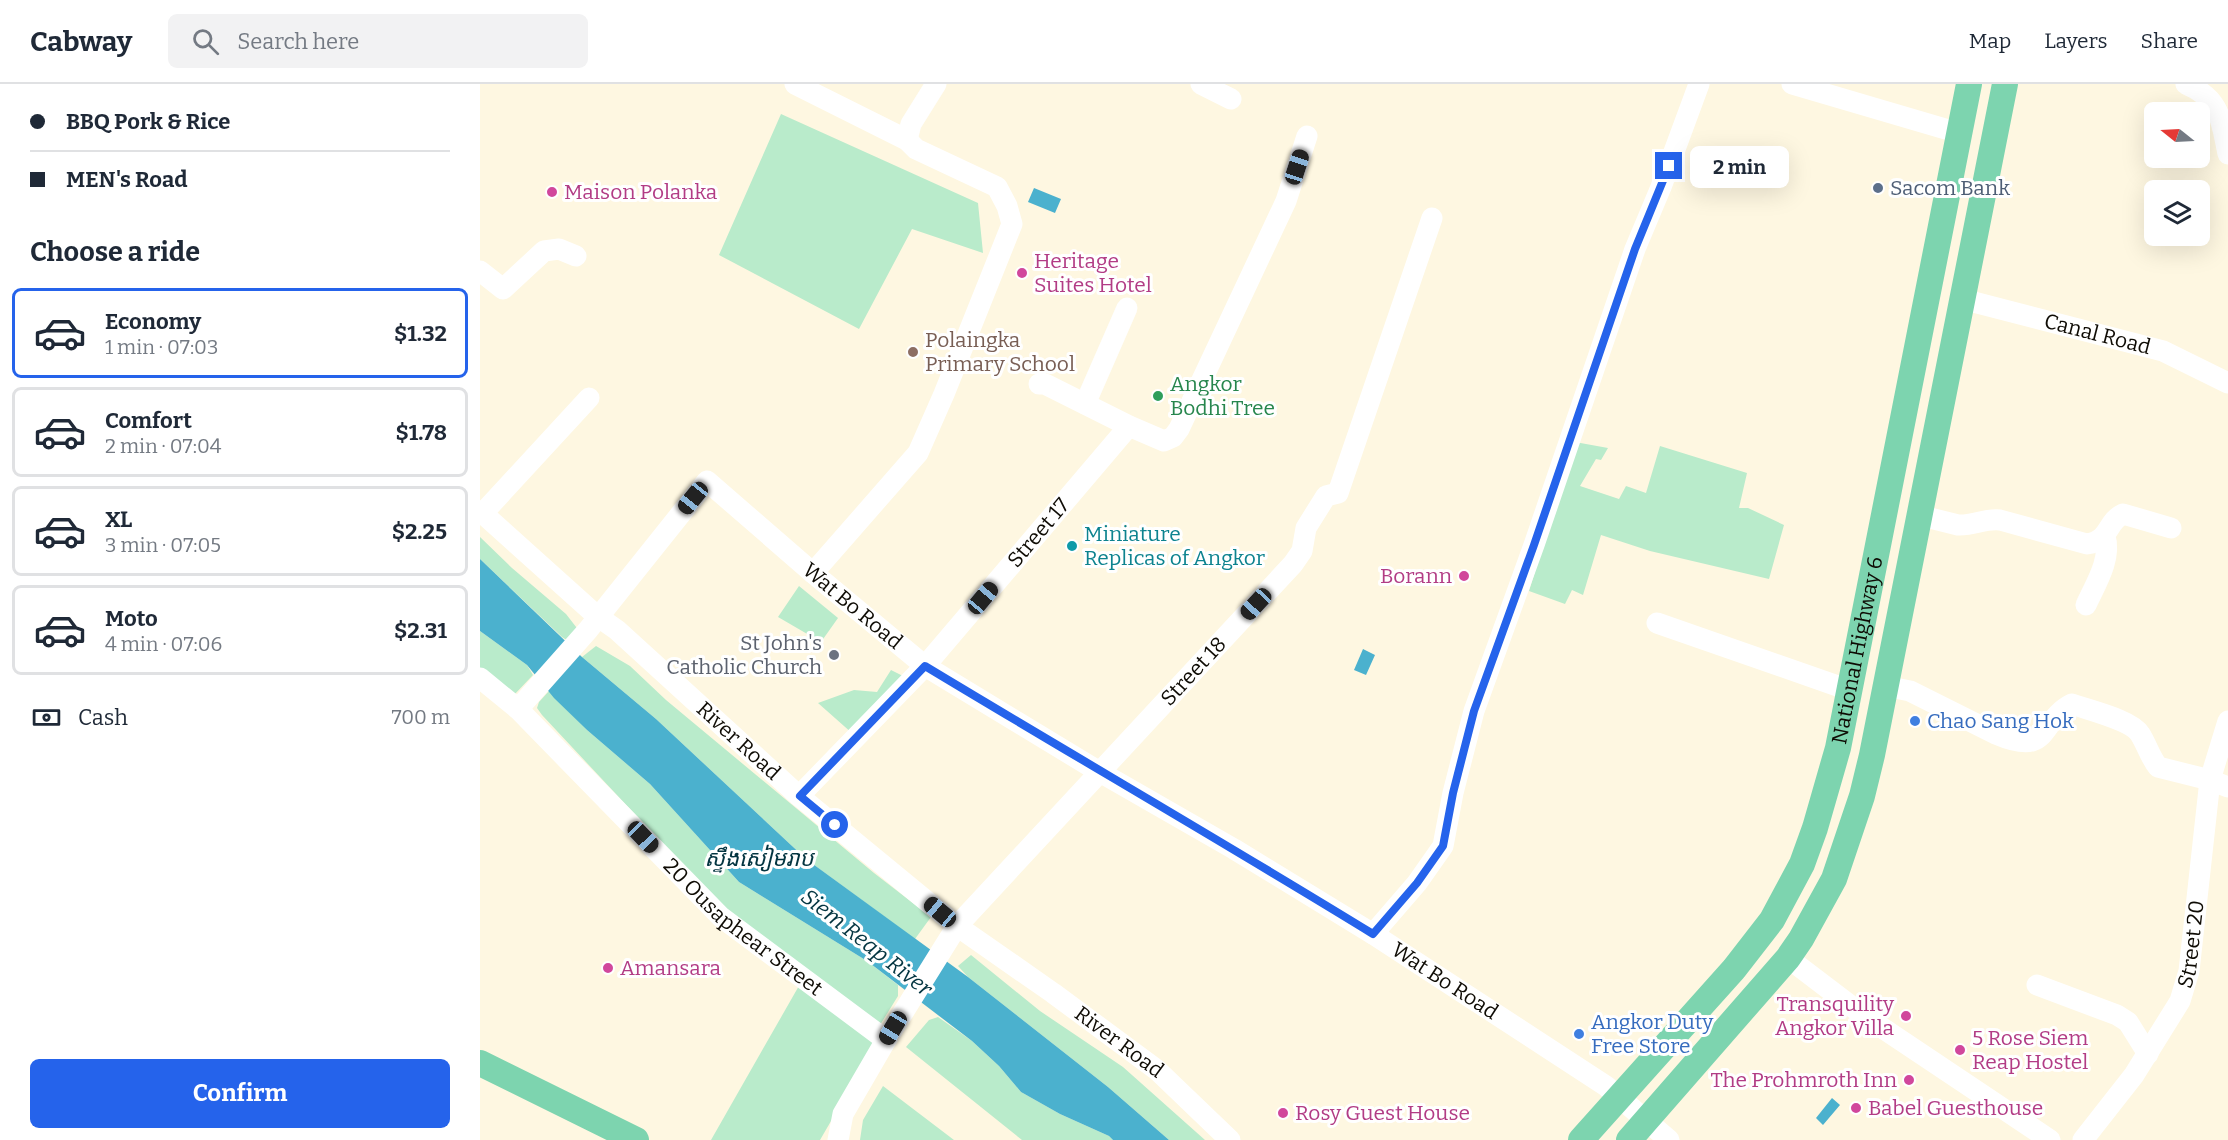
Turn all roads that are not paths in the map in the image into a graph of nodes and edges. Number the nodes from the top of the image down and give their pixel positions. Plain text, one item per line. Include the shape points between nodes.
1 (795, 84) edge
2 (936, 84) edge
3 (1201, 84) edge
4 (1699, 84) edge
5 (1792, 84) edge
6 (1969, 84) edge
7 (2005, 84) edge
8 (2186, 84) edge
9 (1231, 99) dead end
10 (1959, 133) junction
11 (1307, 136) dead end
12 (907, 140) junction
13 (2228, 154) edge
14 (1432, 218) dead end
15 (576, 256) dead end
16 (480, 271) edge
17 (1962, 299) junction
18 (1127, 308) dead end
19 (2228, 383) edge
20 (1039, 384) dead end
21 (589, 398) dead end
22 (1085, 404) junction
23 (1129, 426) junction
24 (482, 512) edge
25 (1918, 515) junction
26 (2171, 528) dead end
27 (2105, 536) junction
28 (813, 573) junction
29 (2086, 605) dead end
30 (592, 623) junction
31 (1657, 623) dead end
32 (925, 666) junction
33 (480, 678) edge
34 (1885, 687) junction
35 (1849, 690) junction
36 (518, 709) junction
37 (2228, 721) edge
38 (1098, 771) junction
39 (2219, 784) edge
40 (800, 796) junction
41 (957, 926) junction
42 (1373, 934) junction
43 (1788, 958) junction
44 (2037, 985) dead end
45 (886, 1040) junction
46 (2148, 1054) junction
47 (480, 1063) edge
48 (1619, 1097) junction
49 (843, 1114) junction
50 (1646, 1121) junction
51 (636, 1140) edge
52 (829, 1140) edge
53 (838, 1140) edge
54 (1230, 1140) edge
55 (1581, 1140) edge
56 (1629, 1140) edge
57 (1669, 1140) edge
58 (2050, 1140) edge
59 (2083, 1140) edge

1 - 12 street
2 - 12 street via 911,124
3 - 9 street
4 - 42 street via 1635,249 1474,711 1443,846
5 - 10 street
6 - 10 main road, National Highway 6
7 - 17 main road, National Highway 6
8 - 13 street via 2205,94 2220,114
10 - 35 main road, National Highway 6
11 - 23 street via 1286,201 1179,429 1164,441
12 - 28 street via 916,149 997,187 1012,224 918,453
14 - 38 street, Street 18 via 1338,493 1326,496 1306,528 1302,551 1293,564
15 - 16 street via 559,249 544,250 503,289
17 - 19 street, Canal Road via 2163,351
17 - 25 main road, National Highway 6
18 - 22 street
20 - 22 street
21 - 24 street
22 - 23 street
23 - 32 street, Street 17
24 - 30 street, River Road
25 - 27 street via 1965,525 2000,520 2087,544
25 - 34 main road, National Highway 6
26 - 27 street via 2123,514
27 - 29 street via 2103,566
28 - 30 street, Wat Bo Road via 707,481
28 - 32 street, Wat Bo Road
30 - 36 street
30 - 40 street, River Road via 617,630
31 - 35 street
32 - 38 street, Wat Bo Road
32 - 40 street, Street 17
33 - 36 street, 20 Ousaphear Street
34 - 39 street via 1911,691 1996,734 2027,742 2043,736 2063,708 2072,704 2130,725 2139,732 2158,767
34 - 43 main road, National Highway 6 via 1850,838 1819,910
35 - 48 main road, National Highway 6 via 1827,792 1788,893 1749,951
36 - 45 street, 20 Ousaphear Street via 721,917
37 - 39 street, Street 20
38 - 41 street, Street 18
38 - 42 street, Wat Bo Road
39 - 46 street, Street 20 via 2189,971 2180,1001
40 - 41 street, River Road
41 - 45 street, Street 18
41 - 54 street, River Road via 1158,1070
42 - 48 street, Wat Bo Road
43 - 50 main road, National Highway 6
43 - 58 street via 1863,1015
44 - 46 street via 2117,1015 2128,1022
45 - 49 street
46 - 59 street, Street 20
47 - 51 main road
48 - 50 street, Wat Bo Road
48 - 55 main road, National Highway 6
49 - 52 street
49 - 53 street
50 - 56 main road, National Highway 6
50 - 57 street, Wat Bo Road

